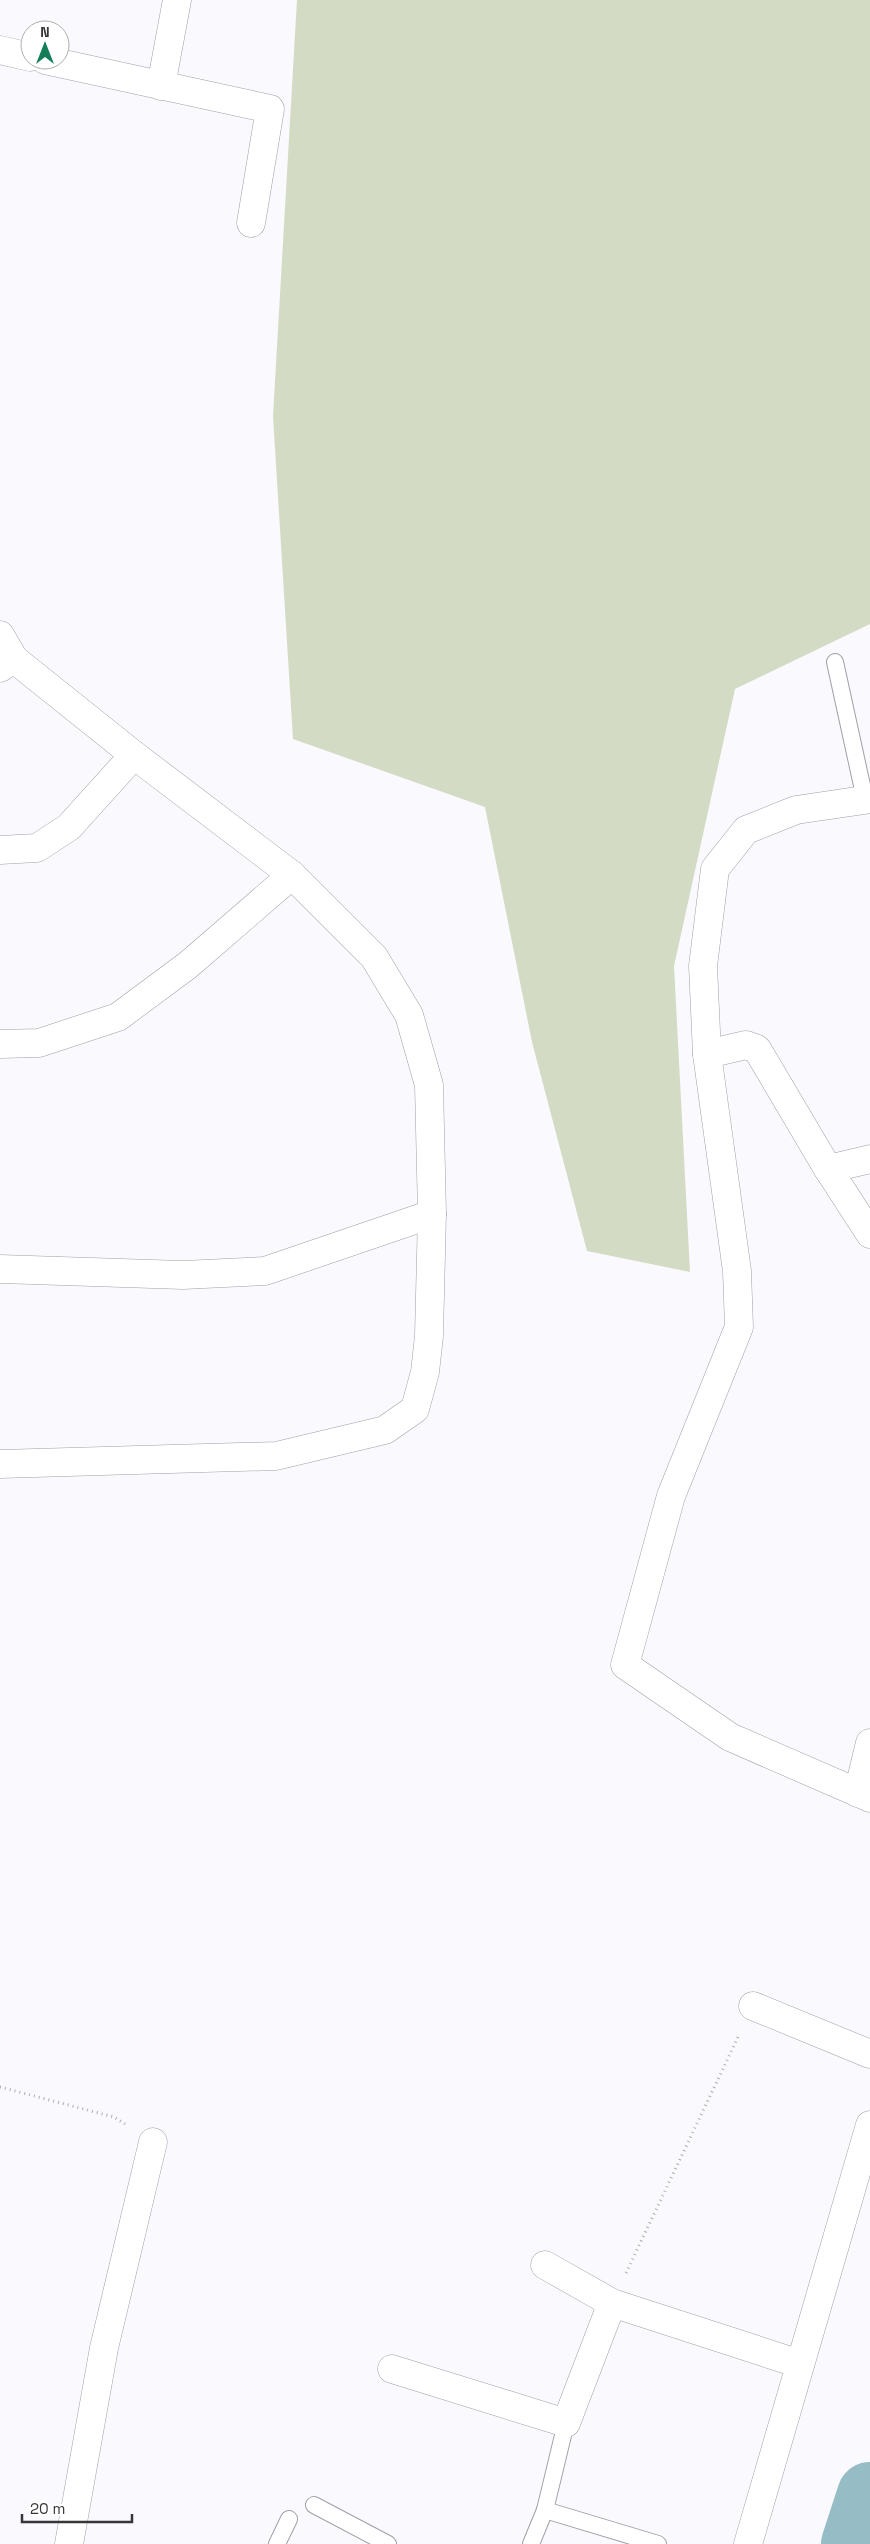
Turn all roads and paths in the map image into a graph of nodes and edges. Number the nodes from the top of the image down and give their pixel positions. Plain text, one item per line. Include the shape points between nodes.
1 (177, 0) edge
2 (0, 50) edge
3 (20, 54) edge
4 (70, 66) edge
5 (161, 86) junction
6 (251, 223) dead end
7 (0, 635) edge
8 (834, 662) dead end
9 (7, 664) edge
10 (134, 755) junction
11 (870, 799) edge
12 (0, 850) edge
13 (292, 876) junction
14 (0, 1044) edge
15 (707, 1054) junction
16 (870, 1159) edge
17 (828, 1170) junction
18 (432, 1214) junction
19 (870, 1234) edge
20 (0, 1269) edge
21 (0, 1464) edge
22 (870, 1743) edge
23 (864, 1796) edge
24 (753, 2006) joint
25 (870, 2054) edge
26 (0, 2087) edge
27 (870, 2125) edge
28 (153, 2142) joint
29 (546, 2265) dead end
30 (612, 2303) junction
31 (800, 2364) junction
32 (392, 2368) dead end
33 (566, 2423) junction
34 (314, 2506) dead end
35 (545, 2510) junction
36 (289, 2519) dead end
37 (69, 2544) edge
38 (277, 2544) edge
39 (388, 2544) edge
40 (531, 2544) edge
41 (658, 2544) edge
42 (748, 2544) edge

1 - 5 street
2 - 3 street
4 - 5 street
5 - 6 street via 270,109
7 - 9 street
8 - 11 lane via 863,790
9 - 10 street
10 - 12 street via 69,827 37,848
10 - 13 street
11 - 15 street via 796,810 746,830 715,869 703,966
13 - 14 street via 188,965 118,1017 39,1043
13 - 18 street via 374,957 409,1016 429,1086
15 - 17 street via 746,1045 757,1049
15 - 23 street via 738,1270 738,1327 671,1496 625,1665 730,1737
16 - 17 street
17 - 19 street
18 - 20 street via 265,1271 183,1275
18 - 21 street via 425,1372 415,1409 385,1430 276,1456
22 - 23 street
24 - 25 street
24 - 30 path
26 - 28 path via 114,2117
27 - 31 street
28 - 37 street via 104,2348
29 - 30 street
30 - 31 street
30 - 33 street
31 - 42 street
32 - 33 street
33 - 35 lane
34 - 39 lane
35 - 40 lane
35 - 41 lane
36 - 38 lane

